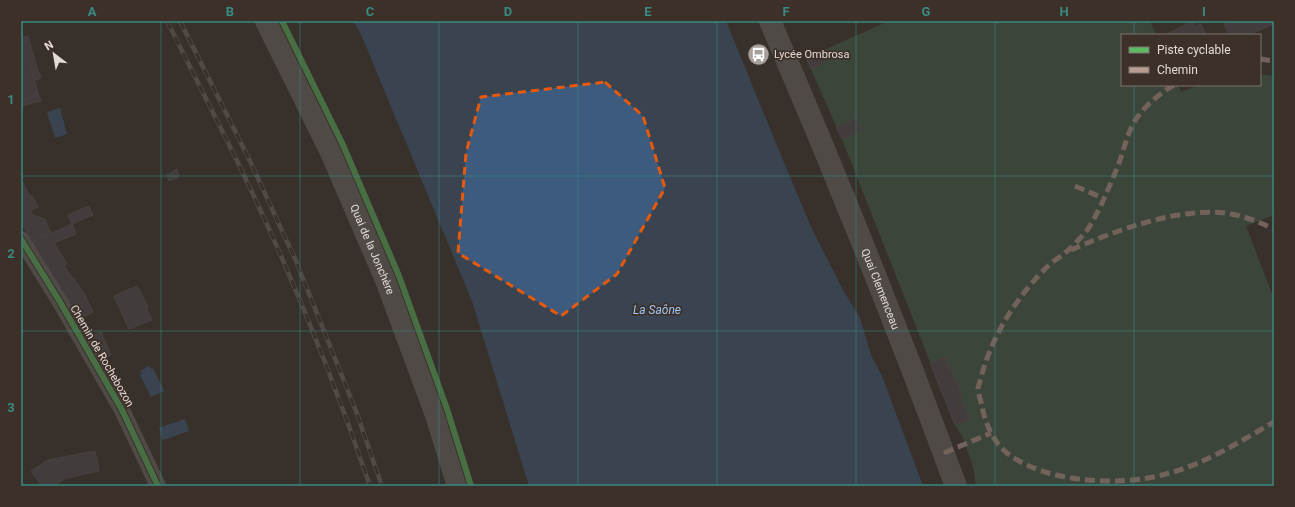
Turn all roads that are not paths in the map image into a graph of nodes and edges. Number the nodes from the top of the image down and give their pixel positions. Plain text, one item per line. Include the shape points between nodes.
1 (266, 21) edge
2 (756, 21) edge
3 (770, 21) edge
4 (800, 93) junction
5 (21, 239) edge
6 (158, 486) edge
7 (458, 486) edge
8 (956, 486) edge

1 - 7 main road, Quai de la Jonchère via 330,150 386,280 436,415
2 - 4 main road, Quai Clemenceau via 775,65
3 - 4 main road, Quai Clemenceau
4 - 8 main road, Quai Clemenceau via 888,308
5 - 6 street, Chemin de Rochebozon via 122,410

